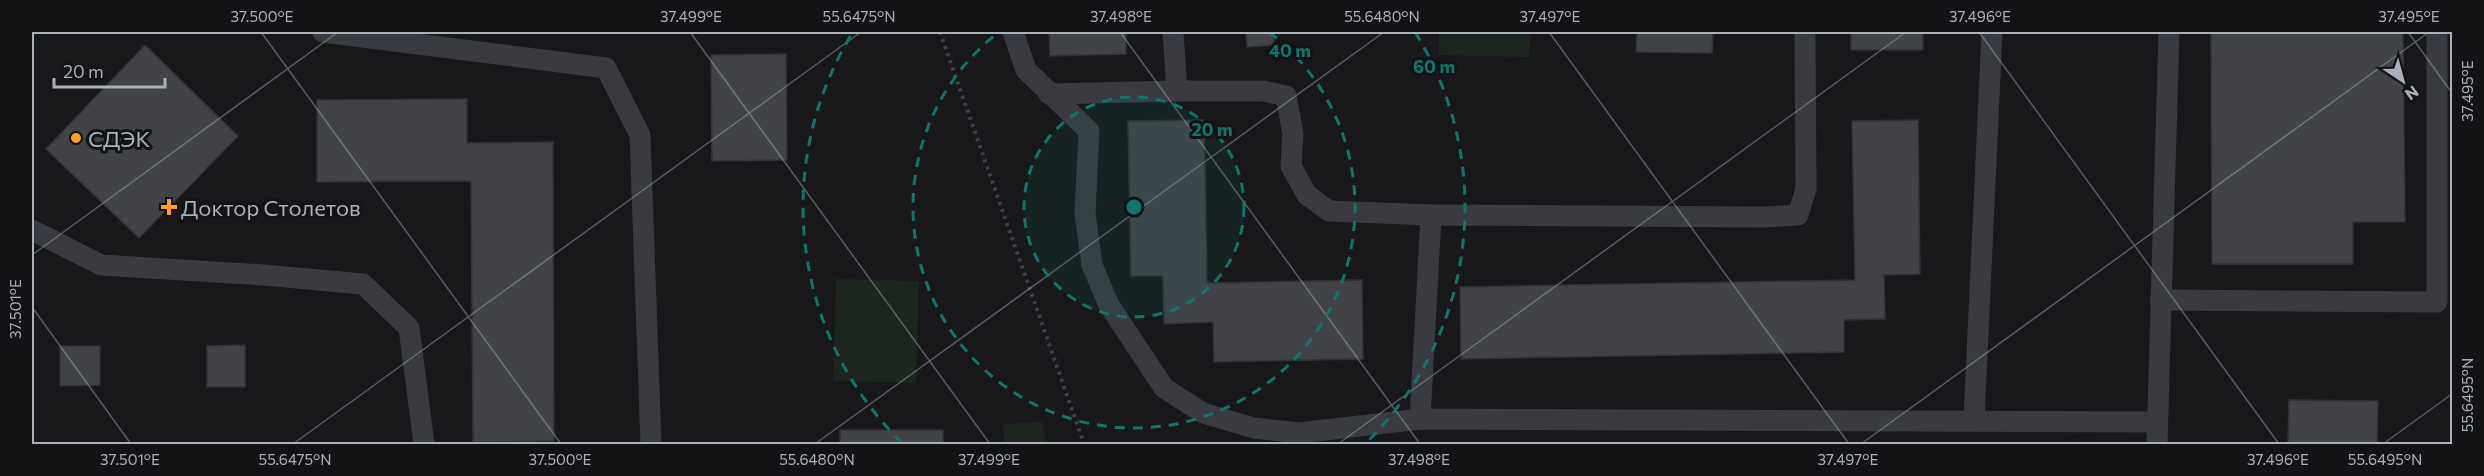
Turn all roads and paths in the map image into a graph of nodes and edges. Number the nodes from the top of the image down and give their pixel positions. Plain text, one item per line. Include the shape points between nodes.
1 (323, 32) edge
2 (941, 32) edge
3 (1013, 32) edge
4 (1173, 32) edge
5 (1805, 32) edge
6 (1992, 32) edge
7 (2169, 32) edge
8 (2437, 32) edge
9 (1177, 91) junction
10 (1049, 94) junction
11 (1431, 215) junction
12 (32, 230) edge
13 (2160, 300) junction
14 (1420, 419) junction
15 (1974, 420) junction
16 (2157, 422) junction
17 (1299, 439) edge
18 (424, 444) edge
19 (651, 444) edge
20 (1084, 444) edge
21 (2157, 444) edge

1 - 19 lane via 606,68 640,135
2 - 20 path
3 - 10 lane via 1026,70
4 - 9 lane
5 - 11 lane via 1806,189 1798,215
6 - 15 lane
7 - 13 lane
8 - 13 lane via 2437,302
9 - 10 lane
9 - 11 lane via 1263,91 1286,96 1293,134 1291,166 1307,195 1329,212
10 - 17 lane via 1089,131 1085,213 1092,266 1109,305 1164,388 1203,413
11 - 14 lane
12 - 18 lane via 101,265 363,284 409,328
13 - 16 lane
14 - 15 lane
14 - 17 lane
15 - 16 lane
16 - 21 lane

